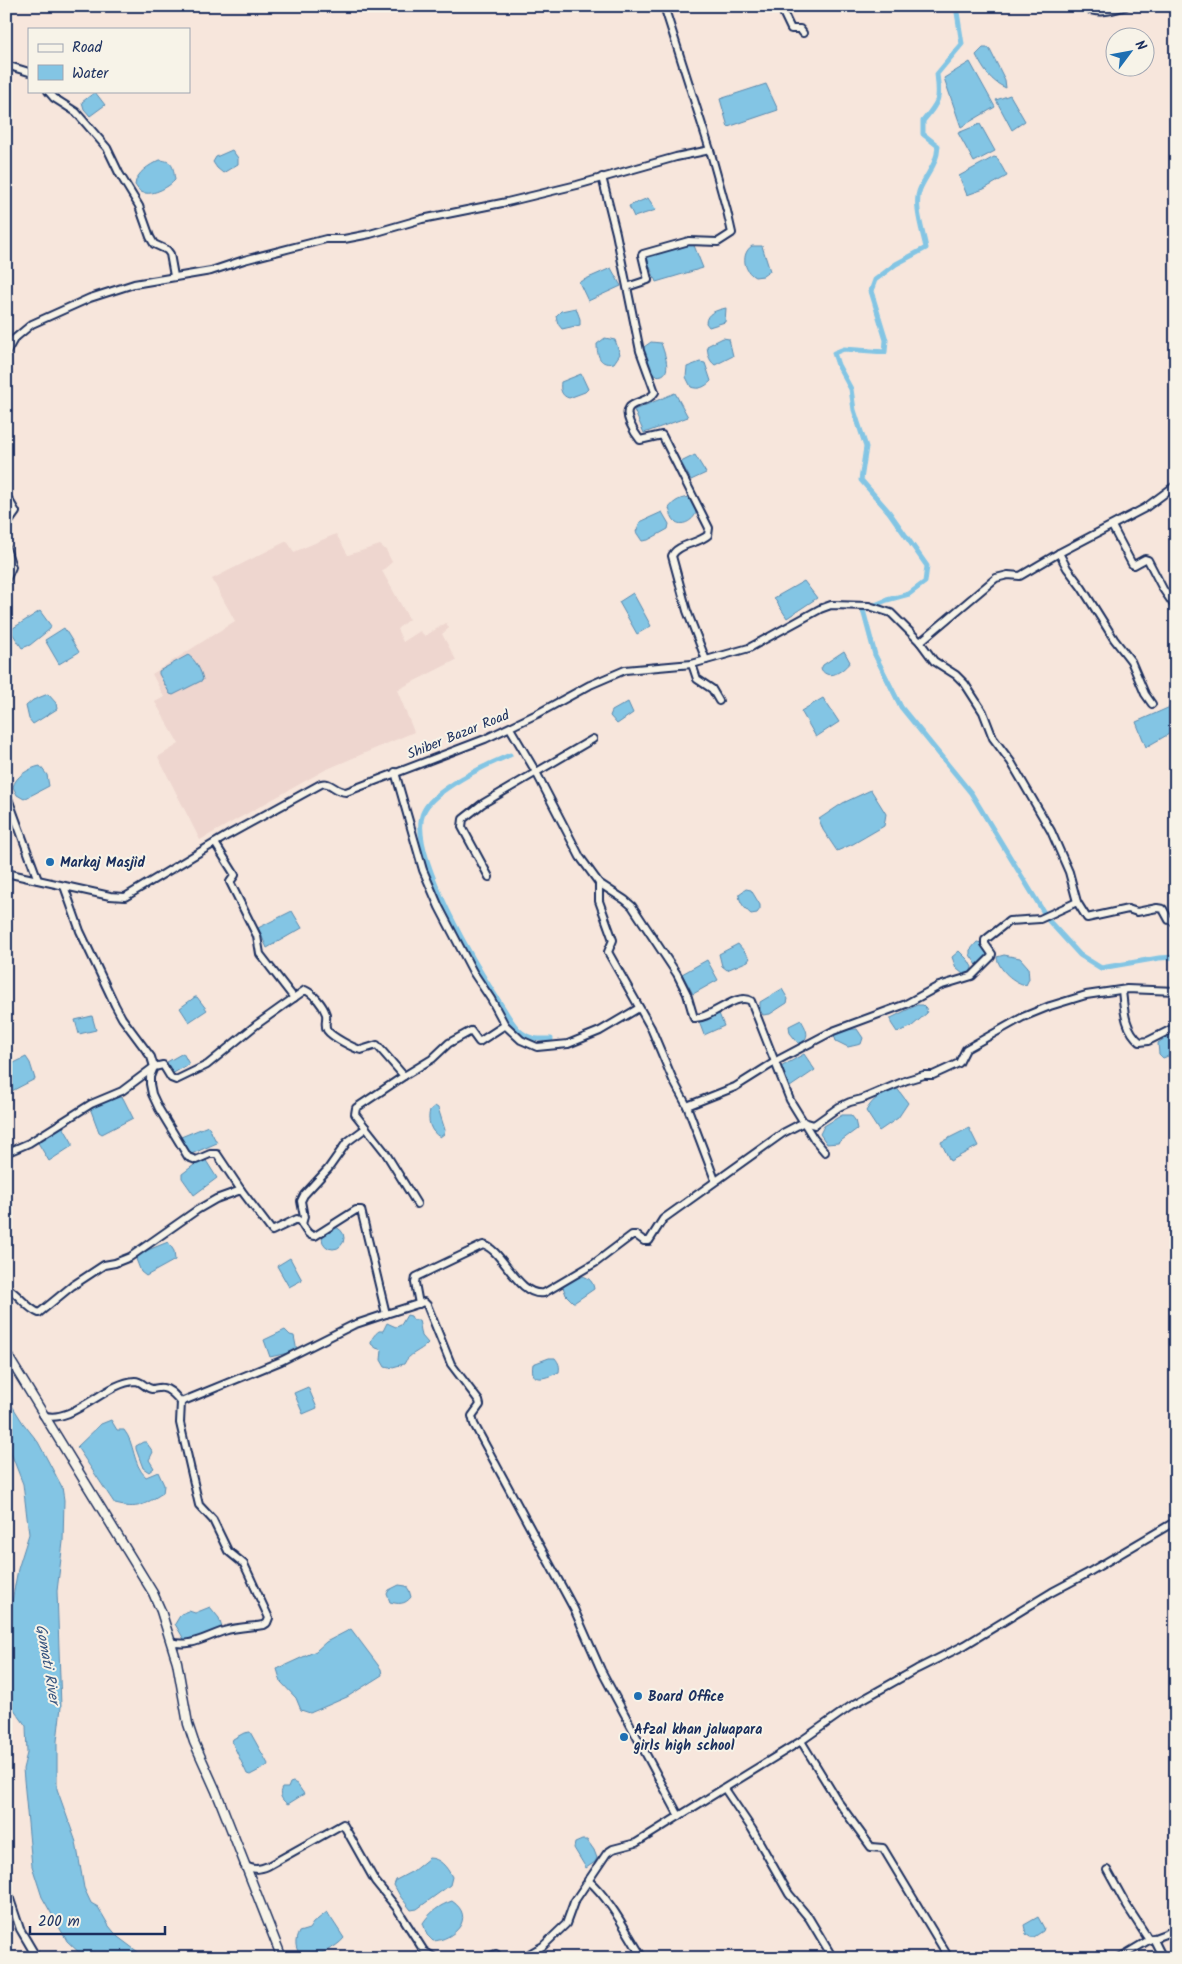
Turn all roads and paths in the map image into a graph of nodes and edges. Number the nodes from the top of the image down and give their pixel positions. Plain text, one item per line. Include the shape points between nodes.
1 (664, 6) edge
2 (780, 6) edge
3 (1084, 6) edge
4 (1126, 6) edge
5 (803, 33) dead end
6 (6, 65) edge
7 (28, 72) edge
8 (49, 92) edge
9 (710, 150) junction
10 (602, 177) junction
11 (174, 276) junction
12 (627, 287) junction
13 (6, 353) edge
14 (1176, 484) edge
15 (6, 495) edge
16 (6, 526) edge
17 (1112, 526) junction
18 (6, 548) edge
19 (1059, 553) junction
20 (6, 580) edge
21 (1176, 608) edge
22 (920, 642) junction
23 (706, 660) junction
24 (692, 664) junction
25 (719, 701) dead end
26 (1152, 704) dead end
27 (510, 728) junction
28 (593, 740) dead end
29 (395, 772) junction
30 (536, 772) junction
31 (6, 792) edge
32 (215, 843) junction
33 (6, 873) edge
34 (489, 877) dead end
35 (38, 880) junction
36 (599, 883) junction
37 (64, 886) junction
38 (1077, 902) junction
39 (1176, 922) edge
40 (1122, 990) junction
41 (1176, 991) edge
42 (294, 998) junction
43 (639, 1008) junction
44 (505, 1025) junction
45 (1176, 1028) edge
46 (775, 1062) junction
47 (154, 1067) junction
48 (404, 1076) junction
49 (687, 1106) junction
50 (804, 1122) junction
51 (366, 1128) junction
52 (825, 1152) dead end
53 (6, 1153) edge
54 (715, 1180) junction
55 (241, 1190) junction
56 (417, 1204) dead end
57 (302, 1224) junction
58 (6, 1287) edge
59 (419, 1304) junction
60 (386, 1314) junction
61 (6, 1353) edge
62 (181, 1402) junction
63 (43, 1415) junction
64 (1176, 1521) edge
65 (171, 1642) junction
66 (800, 1741) junction
67 (724, 1789) junction
68 (679, 1816) junction
69 (244, 1865) junction
70 (1107, 1870) dead end
71 (588, 1880) junction
72 (6, 1887) edge
73 (1176, 1930) edge
74 (1151, 1939) junction
75 (37, 1958) edge
76 (282, 1958) edge
77 (435, 1958) edge
78 (486, 1958) edge
79 (500, 1958) edge
80 (522, 1958) edge
81 (643, 1958) edge
82 (833, 1958) edge
83 (949, 1958) edge
84 (1118, 1958) edge
85 (1163, 1958) edge

1 - 9 street
2 - 5 street via 791,29 800,29
3 - 4 street via 1092,11 1102,11
6 - 7 street
8 - 11 street via 76,112 107,148 139,206 150,238 170,254
9 - 10 street
9 - 12 street via 732,233 721,241 689,241 643,254 648,280
10 - 11 street via 370,234 326,239 211,271
10 - 12 street
11 - 13 street via 113,290 39,320 14,339
12 - 23 street via 640,351 655,392 652,397 631,406 627,415 640,440 662,435 709,528 703,539 677,549 672,556 687,611
14 - 17 street via 1145,508
15 - 16 street via 16,512
17 - 19 street
17 - 21 street via 1132,564 1148,560
18 - 20 street via 12,567
19 - 22 street via 1020,576 996,578
19 - 26 street via 1131,661
22 - 23 street, Shiber Bazar Road via 896,617 884,610 836,604 820,609 749,648
22 - 38 street, Shiber Bazar Road via 934,661 956,675 983,712 992,738 1011,762 1051,831 1069,872
23 - 24 street, Shiber Bazar Road
24 - 25 street via 697,679 712,688
24 - 27 street, Shiber Bazar Road via 624,670
27 - 29 street, Shiber Bazar Road
27 - 30 street
28 - 30 street
29 - 32 street, Shiber Bazar Road via 346,792 321,784
29 - 44 street via 423,870 439,907
30 - 34 street via 482,804 461,823
30 - 36 street via 580,858
31 - 35 street
32 - 37 street, Shiber Bazar Road via 126,897
32 - 42 street via 235,875 230,882 257,936 260,954
33 - 35 street, Shiber Bazar Road
35 - 37 street, Shiber Bazar Road
36 - 43 street via 599,901 613,940 608,952
36 - 46 street via 632,906 677,974 694,1018 742,998 749,999 754,1004
37 - 47 street via 80,931 115,1005 152,1057
38 - 39 street via 1086,918 1128,909 1145,912 1157,908 1163,909 1169,920
38 - 46 street via 1040,919 1009,921 996,930 984,941 991,957 972,976 939,986 906,1004 833,1031
40 - 41 street
40 - 45 street via 1127,1022 1138,1041 1148,1041
40 - 50 street via 1086,995 1023,1017 966,1049 959,1063 933,1075 907,1080 850,1102 814,1125
42 - 47 street via 207,1065 179,1079 171,1078 163,1065
42 - 48 street via 305,990 309,992 323,1008 331,1034 361,1050 377,1045
43 - 44 street via 600,1031 568,1044 537,1047 521,1040
43 - 49 street
44 - 48 street via 479,1042 471,1031 449,1042 432,1059
46 - 49 street via 735,1087
46 - 50 street via 790,1100
47 - 53 street via 122,1091 91,1104 29,1143
47 - 55 street via 150,1076 152,1094 188,1157 196,1160 217,1154
48 - 51 street via 356,1108 355,1114
49 - 54 street
50 - 52 street
50 - 54 street
51 - 56 street
51 - 57 street via 347,1142 304,1195 301,1202
54 - 59 street via 663,1219 649,1240 632,1235 595,1263 544,1293 534,1292 511,1274 493,1250 483,1246 416,1277
55 - 57 street via 272,1231 293,1220
55 - 58 street via 197,1210 130,1257 104,1265 39,1313
57 - 60 street via 308,1233 315,1236 361,1210
59 - 60 street
59 - 68 street via 424,1302 427,1305 451,1364 479,1401 480,1405 472,1414 474,1424 574,1609 601,1670
60 - 62 street via 353,1325 281,1361
61 - 63 main road
62 - 63 street via 164,1388 150,1388 135,1381 122,1384 57,1418
62 - 65 street via 180,1423 200,1505 213,1520 228,1551 244,1564 269,1618 264,1625 225,1631 182,1644
63 - 65 main road via 153,1593
64 - 66 street via 965,1645 851,1706
65 - 69 main road via 188,1724
66 - 67 street
66 - 83 street via 871,1847 883,1848
67 - 68 street
67 - 82 street
68 - 71 street via 636,1843 607,1853
69 - 76 main road
69 - 77 street via 260,1870 343,1824 375,1881 424,1951
70 - 74 street
71 - 80 street via 574,1902 566,1924 543,1946
71 - 81 street via 630,1934
72 - 75 street via 20,1929
73 - 74 street
74 - 84 street
74 - 85 street
78 - 79 street via 496,1954

